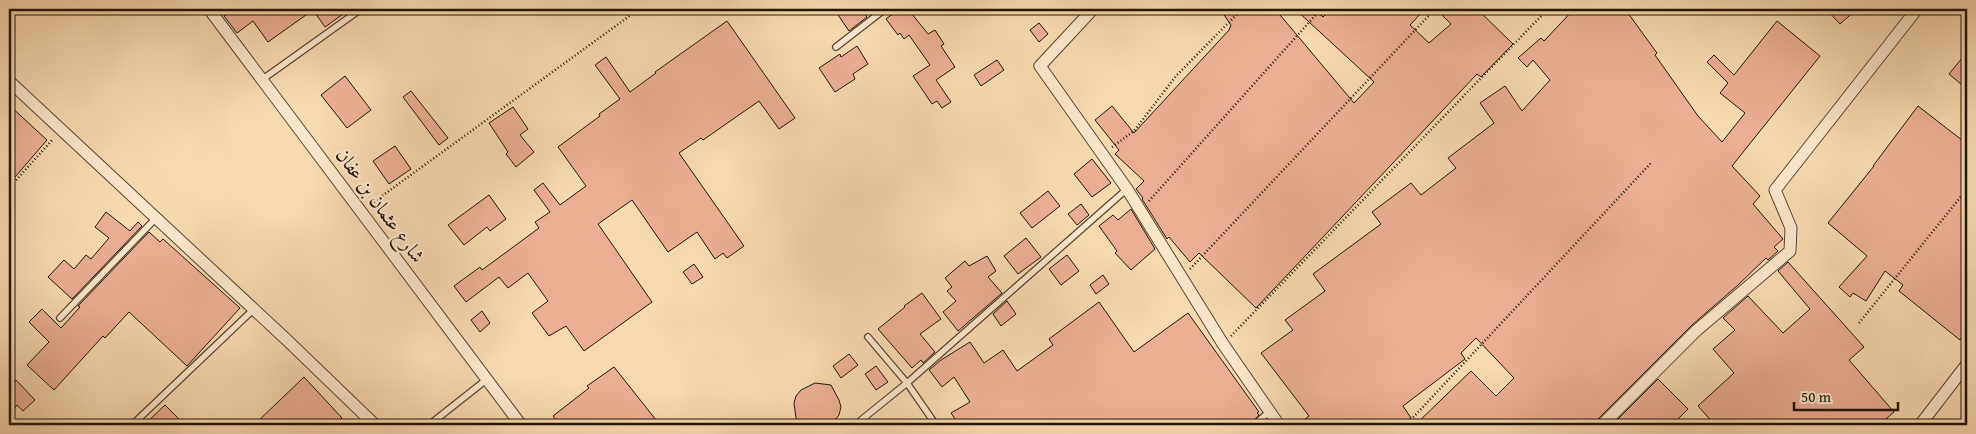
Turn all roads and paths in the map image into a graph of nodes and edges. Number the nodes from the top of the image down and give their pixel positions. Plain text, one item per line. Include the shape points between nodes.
1 (209, 9) edge
2 (361, 9) edge
3 (639, 9) edge
4 (886, 9) edge
5 (1093, 9) edge
6 (1242, 9) edge
7 (1321, 9) edge
8 (1435, 9) edge
9 (1548, 9) edge
10 (1917, 9) edge
11 (836, 47) dead end
12 (263, 79) junction
13 (9, 81) edge
14 (61, 131) junction
15 (1103, 154) junction
16 (1651, 164) dead end
17 (9, 188) edge
18 (1127, 189) junction
19 (1967, 189) edge
20 (362, 211) junction
21 (1140, 211) junction
22 (156, 218) junction
23 (1182, 277) junction
24 (254, 309) junction
25 (60, 318) dead end
26 (1859, 323) dead end
27 (868, 337) dead end
28 (1223, 344) junction
29 (1967, 364) edge
30 (486, 380) junction
31 (907, 383) junction
32 (1270, 412) junction
33 (132, 425) edge
34 (376, 425) edge
35 (429, 425) edge
36 (521, 425) edge
37 (855, 425) edge
38 (936, 425) edge
39 (1254, 425) edge
40 (1279, 425) edge
41 (1406, 425) edge
42 (1602, 425) edge
43 (1920, 425) edge

1 - 12 street, شارع عثمان بن عفان
2 - 12 lane
3 - 20 path
4 - 11 lane
5 - 15 street via 1040,66
6 - 15 path via 1176,76 1134,131
7 - 21 path
8 - 23 path
9 - 28 path
10 - 42 street via 1775,190 1791,228 1790,251 1697,330
12 - 20 street, شارع عثمان بن عفان
13 - 14 street
14 - 17 path
14 - 22 street
15 - 18 street
16 - 41 path
18 - 21 street
18 - 31 lane
19 - 26 path
20 - 30 street, شارع عثمان بن عفان
21 - 23 street
22 - 24 street
22 - 25 lane
23 - 28 street
24 - 33 lane
24 - 34 street
27 - 31 lane
28 - 32 street
29 - 43 street
30 - 35 lane
30 - 36 street, شارع عثمان بن عفان
31 - 37 lane
31 - 38 lane
32 - 39 lane
32 - 40 street

